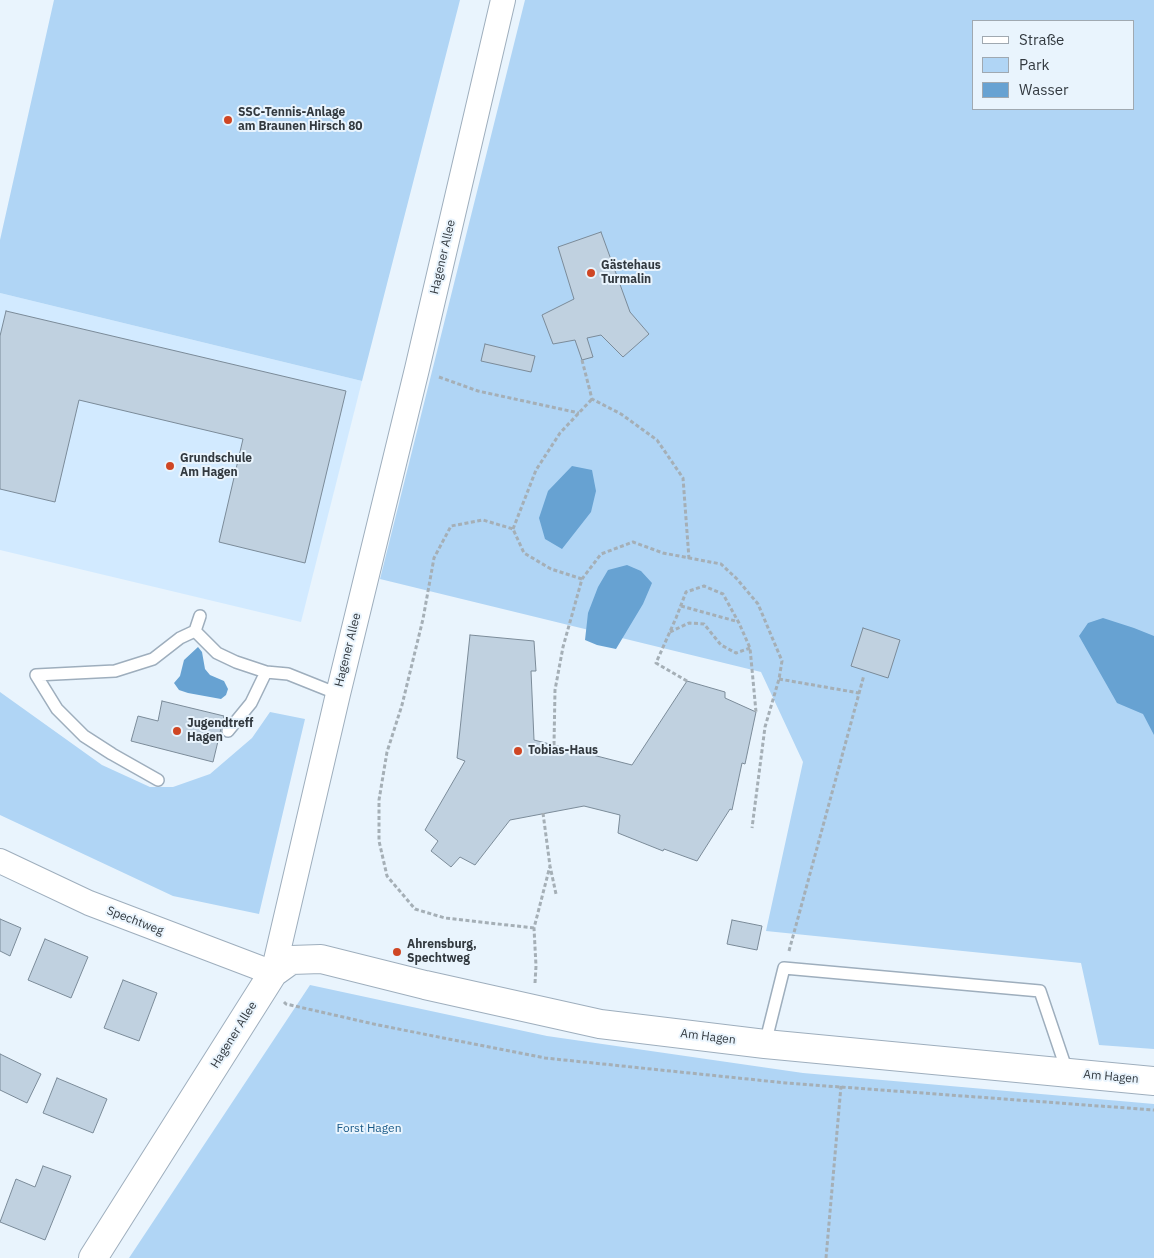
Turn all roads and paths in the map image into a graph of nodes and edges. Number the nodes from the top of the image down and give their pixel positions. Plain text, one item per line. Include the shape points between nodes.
1 (503, 0) edge
2 (582, 360) dead end
3 (417, 369) junction
4 (592, 399) junction
5 (579, 413) junction
6 (513, 529) junction
7 (689, 559) junction
8 (582, 580) junction
9 (681, 606) junction
10 (200, 616) dead end
11 (739, 622) junction
12 (195, 631) junction
13 (670, 632) junction
14 (750, 648) junction
15 (266, 672) junction
16 (864, 675) dead end
17 (779, 678) junction
18 (687, 681) dead end
19 (859, 692) junction
20 (338, 694) junction
21 (756, 712) dead end
22 (228, 731) dead end
23 (554, 745) dead end
24 (158, 780) dead end
25 (543, 813) dead end
26 (752, 828) dead end
27 (0, 861) edge
28 (550, 866) junction
29 (556, 894) dead end
30 (534, 928) junction
31 (784, 968) junction
32 (273, 973) junction
33 (532, 1009) junction
34 (765, 1044) junction
35 (1068, 1073) junction
36 (1154, 1081) edge
37 (841, 1086) junction
38 (1154, 1110) edge
39 (93, 1258) edge
40 (826, 1258) edge

1 - 3 street, Hagener Allee
2 - 4 path
3 - 5 path via 478,391
3 - 20 street, Hagener Allee
4 - 5 path
4 - 7 path via 621,414 657,440 683,478
5 - 6 path via 560,433 536,470
6 - 8 path via 524,553 551,569
6 - 30 path via 483,520 452,526 434,558 423,619 387,752 379,800 379,841 387,876 415,909 445,918
7 - 8 path via 632,542 601,554
7 - 17 path via 720,564 758,604 782,661
8 - 23 path via 555,690
9 - 11 path
9 - 11 path via 686,592 704,586 724,594
9 - 13 path
10 - 12 lane
11 - 14 path
12 - 15 lane via 217,653
12 - 24 lane via 153,659 115,671 36,675 57,709 84,736
13 - 14 path via 689,623 704,624 721,644 736,653
13 - 18 path via 656,663
14 - 21 path
15 - 20 lane via 288,674
15 - 22 lane via 251,703
16 - 19 path
17 - 19 path
17 - 26 path via 765,727
19 - 31 path
20 - 32 street, Hagener Allee
25 - 28 path
27 - 32 street, Spechtweg via 89,903
28 - 29 path
28 - 30 path
30 - 33 path via 536,966
31 - 34 lane
31 - 35 lane via 1040,991
32 - 33 street, Am Hagen via 291,960 321,959
32 - 37 path via 286,1004 508,1051 545,1058
32 - 39 street, Hagener Allee
33 - 34 street, Am Hagen via 600,1024
34 - 35 street, Am Hagen
35 - 36 street, Am Hagen
37 - 38 path
37 - 40 path

